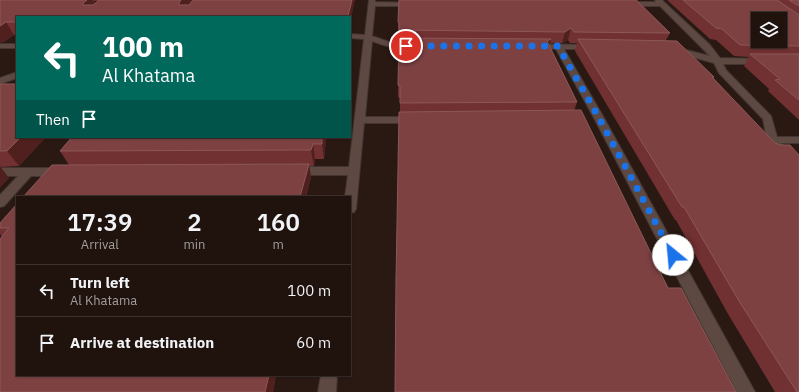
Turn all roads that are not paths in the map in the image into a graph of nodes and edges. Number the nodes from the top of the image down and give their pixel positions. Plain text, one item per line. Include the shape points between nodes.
1 (372, 2) edge
2 (661, 2) edge
3 (426, 4) edge
4 (615, 4) edge
5 (351, 36) edge
6 (367, 37) junction
7 (0, 46) edge
8 (16, 46) edge
9 (423, 46) edge
10 (526, 46) edge
11 (558, 46) junction
12 (603, 47) edge
13 (663, 48) edge
14 (718, 61) junction
15 (769, 61) edge
16 (16, 75) edge
17 (0, 81) edge
18 (351, 92) edge
19 (361, 92) junction
20 (360, 120) junction
21 (424, 120) edge
22 (772, 140) junction
23 (799, 140) edge
24 (799, 169) edge
25 (283, 171) edge
26 (355, 171) junction
27 (0, 172) edge
28 (28, 172) junction
29 (76, 172) edge
30 (351, 201) edge
31 (0, 203) edge
32 (329, 376) edge
33 (327, 392) edge
34 (746, 392) edge

1 - 3 street
1 - 6 street
2 - 4 street
2 - 14 street
5 - 6 street
6 - 9 street via 391,46
6 - 19 street
7 - 8 street
10 - 11 street
11 - 12 street
11 - 34 street
13 - 14 street
14 - 15 street
14 - 22 street via 722,71 768,118
16 - 17 street
18 - 19 street
19 - 20 street
20 - 21 street
20 - 26 street
22 - 23 street
22 - 24 street
25 - 26 street
26 - 30 street
27 - 28 street
28 - 29 street
28 - 31 street
32 - 33 street

